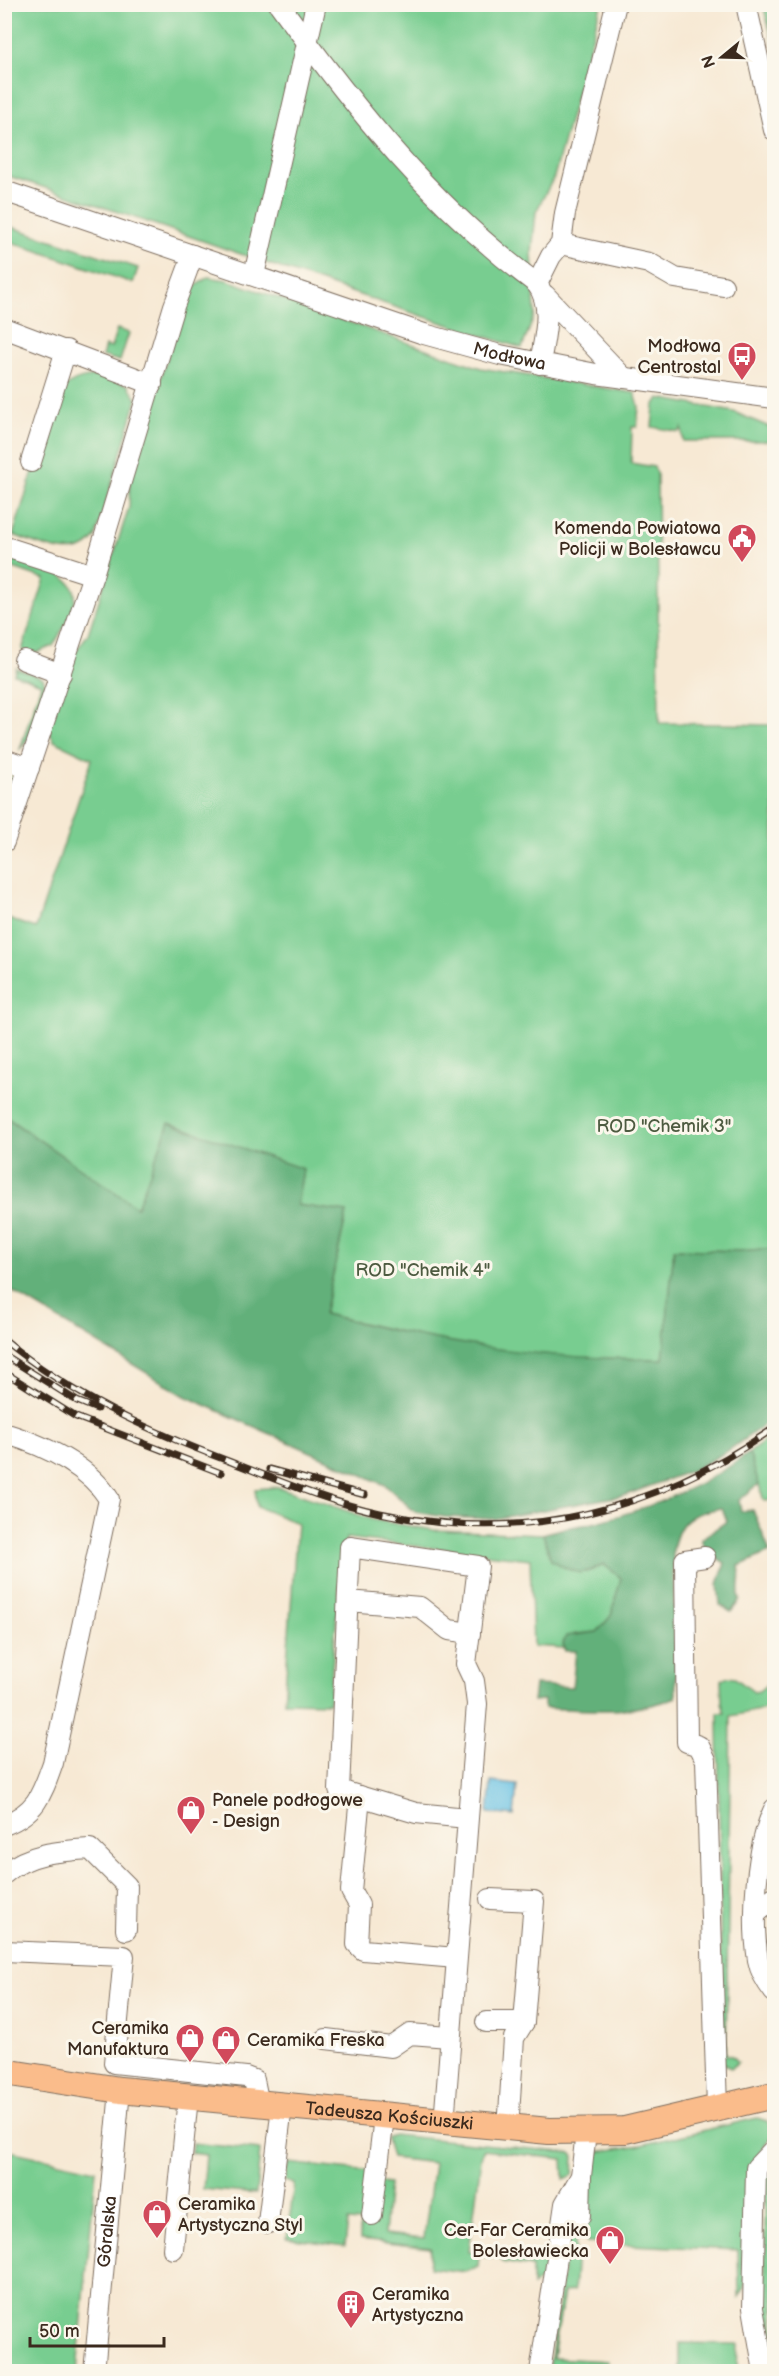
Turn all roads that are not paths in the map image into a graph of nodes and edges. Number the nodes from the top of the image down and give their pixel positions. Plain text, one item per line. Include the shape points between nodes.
1 (279, 4) edge
2 (316, 4) edge
3 (616, 4) edge
4 (746, 4) edge
5 (307, 44) junction
6 (774, 130) edge
7 (4, 191) edge
8 (561, 244) junction
9 (193, 255) junction
10 (254, 275) junction
11 (723, 286) dead end
12 (541, 290) junction
13 (4, 328) edge
14 (66, 350) junction
15 (540, 364) junction
16 (624, 378) junction
17 (152, 384) junction
18 (774, 398) edge
19 (31, 462) dead end
20 (9, 548) dead end
21 (93, 575) junction
22 (24, 660) dead end
23 (61, 674) junction
24 (4, 759) edge
25 (29, 768) junction
26 (4, 842) edge
27 (4, 1433) edge
28 (705, 1557) dead end
29 (348, 1601) junction
30 (470, 1633) junction
31 (360, 1796) junction
32 (774, 1809) edge
33 (11, 1818) edge
34 (467, 1818) junction
35 (4, 1874) edge
36 (774, 1897) edge
37 (490, 1899) dead end
38 (756, 1914) junction
39 (126, 1930) dead end
40 (4, 1952) edge
41 (456, 1958) junction
42 (774, 1992) edge
43 (486, 2022) dead end
44 (524, 2022) junction
45 (449, 2037) junction
46 (326, 2039) dead end
47 (4, 2072) edge
48 (120, 2090) junction
49 (774, 2095) edge
50 (188, 2097) junction
51 (270, 2105) junction
52 (717, 2108) junction
53 (384, 2117) junction
54 (444, 2123) junction
55 (508, 2129) junction
56 (586, 2132) junction
57 (774, 2150) edge
58 (581, 2176) junction
59 (372, 2215) dead end
60 (580, 2216) dead end
61 (268, 2223) dead end
62 (173, 2249) dead end
63 (94, 2372) edge
64 (540, 2372) edge
65 (764, 2372) edge

1 - 5 street
2 - 5 street
3 - 8 street via 565,213
4 - 6 street
5 - 10 street
5 - 12 street via 374,131 415,176
7 - 9 street, Modłowa
8 - 11 street via 649,263 675,278
8 - 12 street
9 - 10 street, Modłowa
9 - 17 street
10 - 15 street, Modłowa via 424,334
12 - 15 street via 548,314
12 - 16 street
13 - 14 street
14 - 17 street
14 - 19 street
15 - 16 street, Modłowa
16 - 18 street, Modłowa
17 - 21 street
20 - 21 street
21 - 23 street
22 - 23 street
23 - 25 street
24 - 25 street
25 - 26 street
27 - 33 street via 38,1443 93,1478 109,1499 53,1763 40,1798
28 - 52 street via 685,1560 687,1742 699,1746 706,1760
29 - 30 street via 420,1607 449,1630
29 - 30 street via 350,1547 478,1566
29 - 31 street via 339,1790
30 - 34 street via 466,1664 474,1681 477,1704
31 - 34 street via 416,1812
31 - 41 street via 351,1891 359,1905 357,1944 363,1950
32 - 38 street via 760,1861
34 - 41 street
35 - 39 street via 27,1860 54,1851 90,1849 127,1886
36 - 38 street
37 - 44 street via 534,1901
38 - 42 street via 758,1961
40 - 51 street via 124,1956 114,2062 246,2077 254,2080
41 - 45 street
43 - 44 street
44 - 55 street via 514,2038
45 - 46 street via 410,2034 391,2047
45 - 54 street
47 - 48 main road, Tadeusza Kościuszki
48 - 50 main road, Tadeusza Kościuszki
48 - 63 street, Góralska
49 - 52 main road, Tadeusza Kościuszki
50 - 51 main road, Tadeusza Kościuszki
50 - 62 street
51 - 53 main road, Tadeusza Kościuszki
51 - 61 street
52 - 56 main road, Tadeusza Kościuszki via 625,2130
53 - 54 main road, Tadeusza Kościuszki
53 - 59 street
54 - 55 main road, Tadeusza Kościuszki
55 - 56 main road, Tadeusza Kościuszki
56 - 58 street
57 - 65 street via 756,2168 744,2309
58 - 60 street
58 - 64 street via 565,2204

